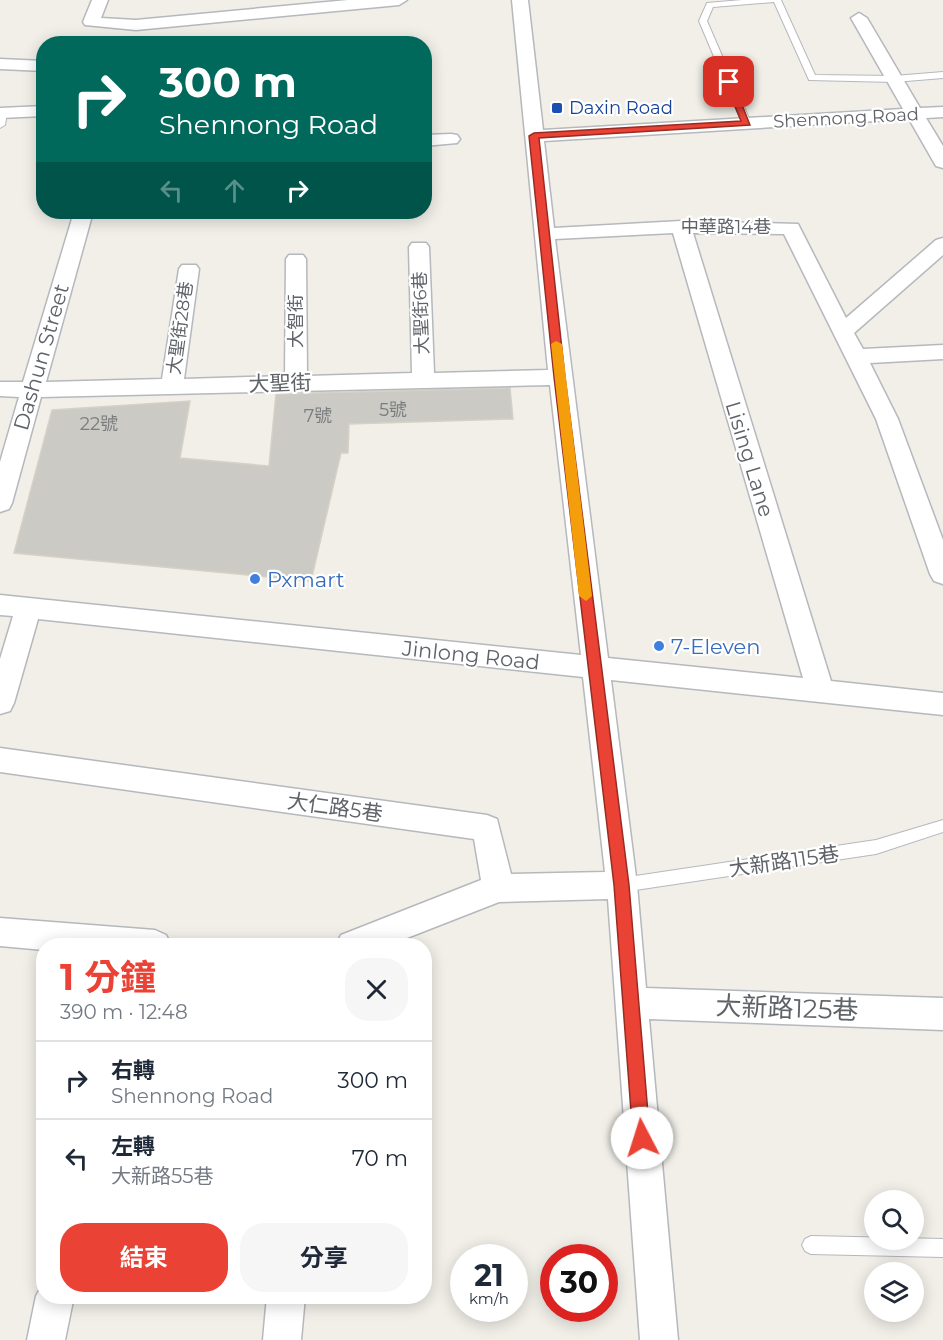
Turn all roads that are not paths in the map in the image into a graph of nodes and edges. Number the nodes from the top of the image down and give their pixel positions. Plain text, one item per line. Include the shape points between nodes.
1 (100, 0) edge
2 (399, 0) edge
3 (520, 0) edge
4 (775, 0) edge
5 (381, 1) edge
6 (859, 18) dead end
7 (136, 25) junction
8 (133, 36) edge
9 (0, 64) edge
10 (36, 66) edge
11 (943, 75) edge
12 (894, 79) junction
13 (36, 112) edge
14 (943, 112) edge
15 (914, 114) junction
16 (1, 117) edge
17 (746, 123) junction
18 (534, 136) junction
19 (451, 139) dead end
20 (432, 140) edge
21 (943, 162) edge
22 (81, 219) edge
23 (681, 227) junction
24 (544, 234) junction
25 (943, 244) edge
26 (419, 247) dead end
27 (296, 259) dead end
28 (189, 269) dead end
29 (843, 333) junction
30 (943, 352) edge
31 (855, 357) junction
32 (560, 377) junction
33 (423, 379) junction
34 (296, 382) junction
35 (172, 386) junction
36 (0, 389) edge
37 (32, 390) junction
38 (0, 503) edge
39 (943, 574) edge
40 (0, 604) edge
41 (29, 608) junction
42 (595, 668) junction
43 (820, 691) junction
44 (0, 703) edge
45 (943, 704) edge
46 (0, 760) edge
47 (943, 826) edge
48 (622, 885) junction
49 (498, 888) junction
50 (0, 932) edge
51 (60, 938) edge
52 (370, 938) edge
53 (630, 1003) junction
54 (943, 1014) edge
55 (811, 1245) dead end
56 (943, 1248) edge
57 (53, 1304) edge
58 (285, 1304) edge
59 (46, 1340) edge
60 (282, 1340) edge
61 (659, 1340) edge

1 - 7 street via 88,28
2 - 5 street
3 - 18 street
4 - 12 lane via 812,78
4 - 17 lane via 711,5 703,21
5 - 7 street
6 - 12 street
7 - 8 street
9 - 10 street
11 - 12 lane
12 - 15 street
13 - 16 street
14 - 15 street, Shennong Road
15 - 17 street, Shennong Road
15 - 21 street
17 - 18 street, Shennong Road
18 - 24 street
19 - 20 street
22 - 37 street, Dashun Street
23 - 24 street, 中華路14巷
23 - 29 street, 中華路14巷 via 791,228
23 - 43 street, Lising Lane
24 - 32 street
25 - 29 street
26 - 33 street, 大聖街6巷
27 - 34 street, 大智街
28 - 35 street, 大聖街28巷
29 - 31 street, 中華路14巷
30 - 31 street
31 - 39 street, 中華路14巷 via 886,419
32 - 33 street, 大聖街
32 - 42 street
33 - 34 street, 大聖街
34 - 35 street, 大聖街
35 - 37 street, 大聖街
36 - 37 street, 大聖街
37 - 38 street, Dashun Street
40 - 41 street, Jinlong Road
41 - 42 street, Jinlong Road
41 - 44 street
42 - 43 street, Jinlong Road
42 - 48 street
43 - 45 street, Jinlong Road
46 - 49 street, 大仁路5巷 via 487,828
47 - 48 lane, 大新路115巷 via 876,847
48 - 49 street
48 - 53 street
49 - 52 street
50 - 51 street
53 - 54 street, 大新路125巷
53 - 61 street
55 - 56 lane
57 - 59 street
58 - 60 street

